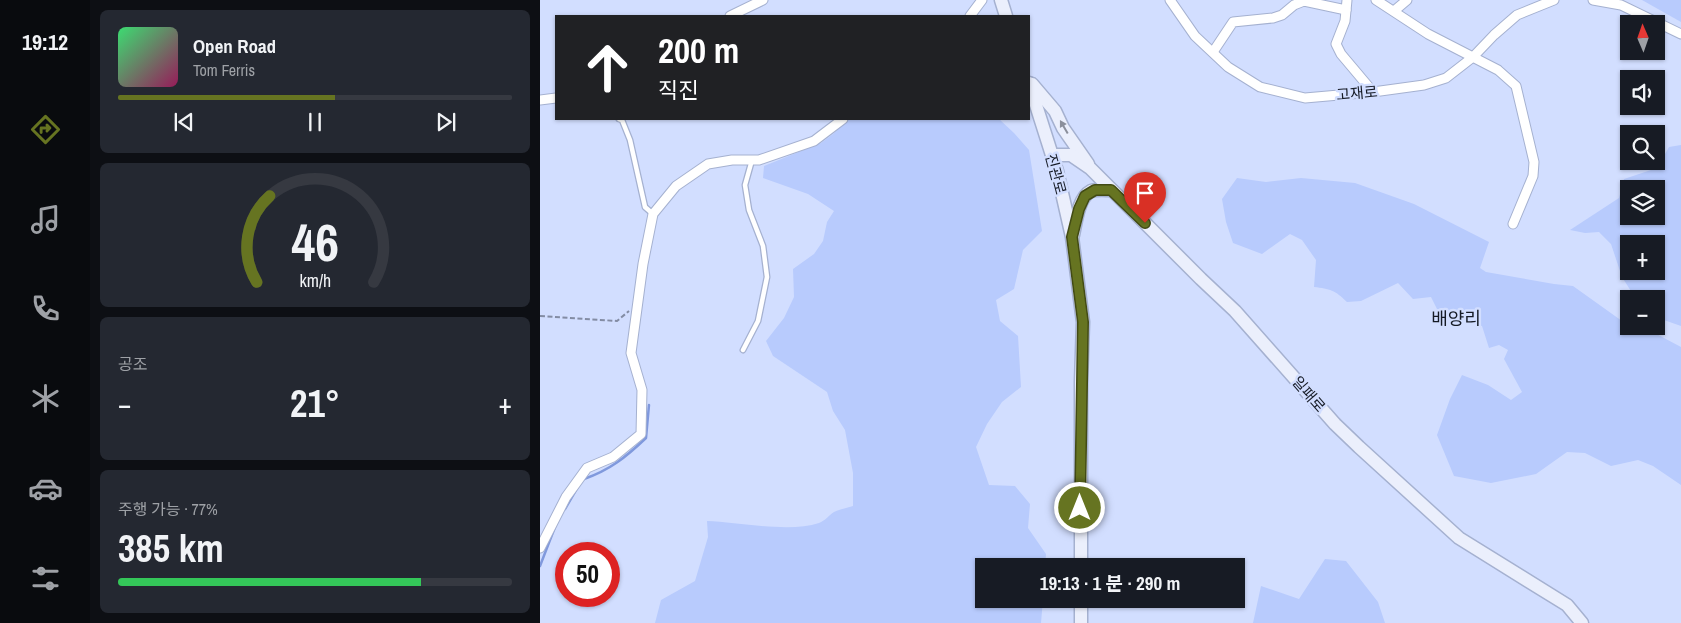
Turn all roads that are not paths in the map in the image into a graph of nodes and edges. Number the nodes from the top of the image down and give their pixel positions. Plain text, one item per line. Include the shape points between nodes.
1 (763, 0) edge
2 (982, 0) edge
3 (1001, 0) edge
4 (1170, 0) edge
5 (1376, 0) edge
6 (1407, 0) edge
7 (1554, 0) edge
8 (1593, 0) edge
9 (1347, 5) edge
10 (1394, 12) junction
11 (732, 15) edge
12 (971, 15) edge
13 (1006, 15) edge
14 (1681, 34) edge
15 (1213, 52) junction
16 (1473, 57) junction
17 (1030, 83) edge
18 (1030, 85) edge
19 (1373, 92) junction
20 (555, 98) edge
21 (540, 100) edge
22 (622, 120) edge
23 (842, 120) edge
24 (1052, 155) junction
25 (752, 160) junction
26 (1090, 168) junction
27 (1111, 190) junction
28 (653, 214) junction
29 (1513, 224) dead end
30 (1072, 237) junction
31 (743, 350) dead end
32 (540, 548) edge
33 (1081, 558) edge
34 (1081, 608) edge
35 (1081, 623) edge
36 (1582, 623) edge

1 - 11 street
2 - 12 street
3 - 13 main road
4 - 15 street, 고재로 via 1195,36
5 - 10 street
6 - 10 street
7 - 16 street, 고재로 via 1517,15
8 - 14 street via 1621,6
9 - 15 street via 1304,1 1273,18 1233,22
9 - 19 street via 1337,46
10 - 16 street
15 - 19 street, 고재로 via 1228,67 1260,88 1305,98
16 - 19 street, 고재로 via 1446,78 1424,85
16 - 29 street via 1503,74 1519,92 1534,170
26 -> 17 main road via 1055,111
18 - 24 main road, 진관로
20 - 21 street
22 - 28 lane via 630,140 645,207
23 - 25 street via 814,141
24 - 26 main road, 일패로 via 1071,155
24 - 30 main road, 진관로
25 - 28 street via 708,164 676,186
25 - 31 lane via 745,185 749,210 763,246 767,277 758,321
26 - 27 main road, 일패로
27 - 30 main road via 1095,190 1085,196
27 - 36 main road, 일패로 via 1235,311 1334,424 1359,447 1459,538 1567,605
28 - 32 street via 642,264 631,353 642,390 641,434 613,457 588,468 566,497
30 - 33 main road, 진관로 via 1083,322
34 - 35 main road

